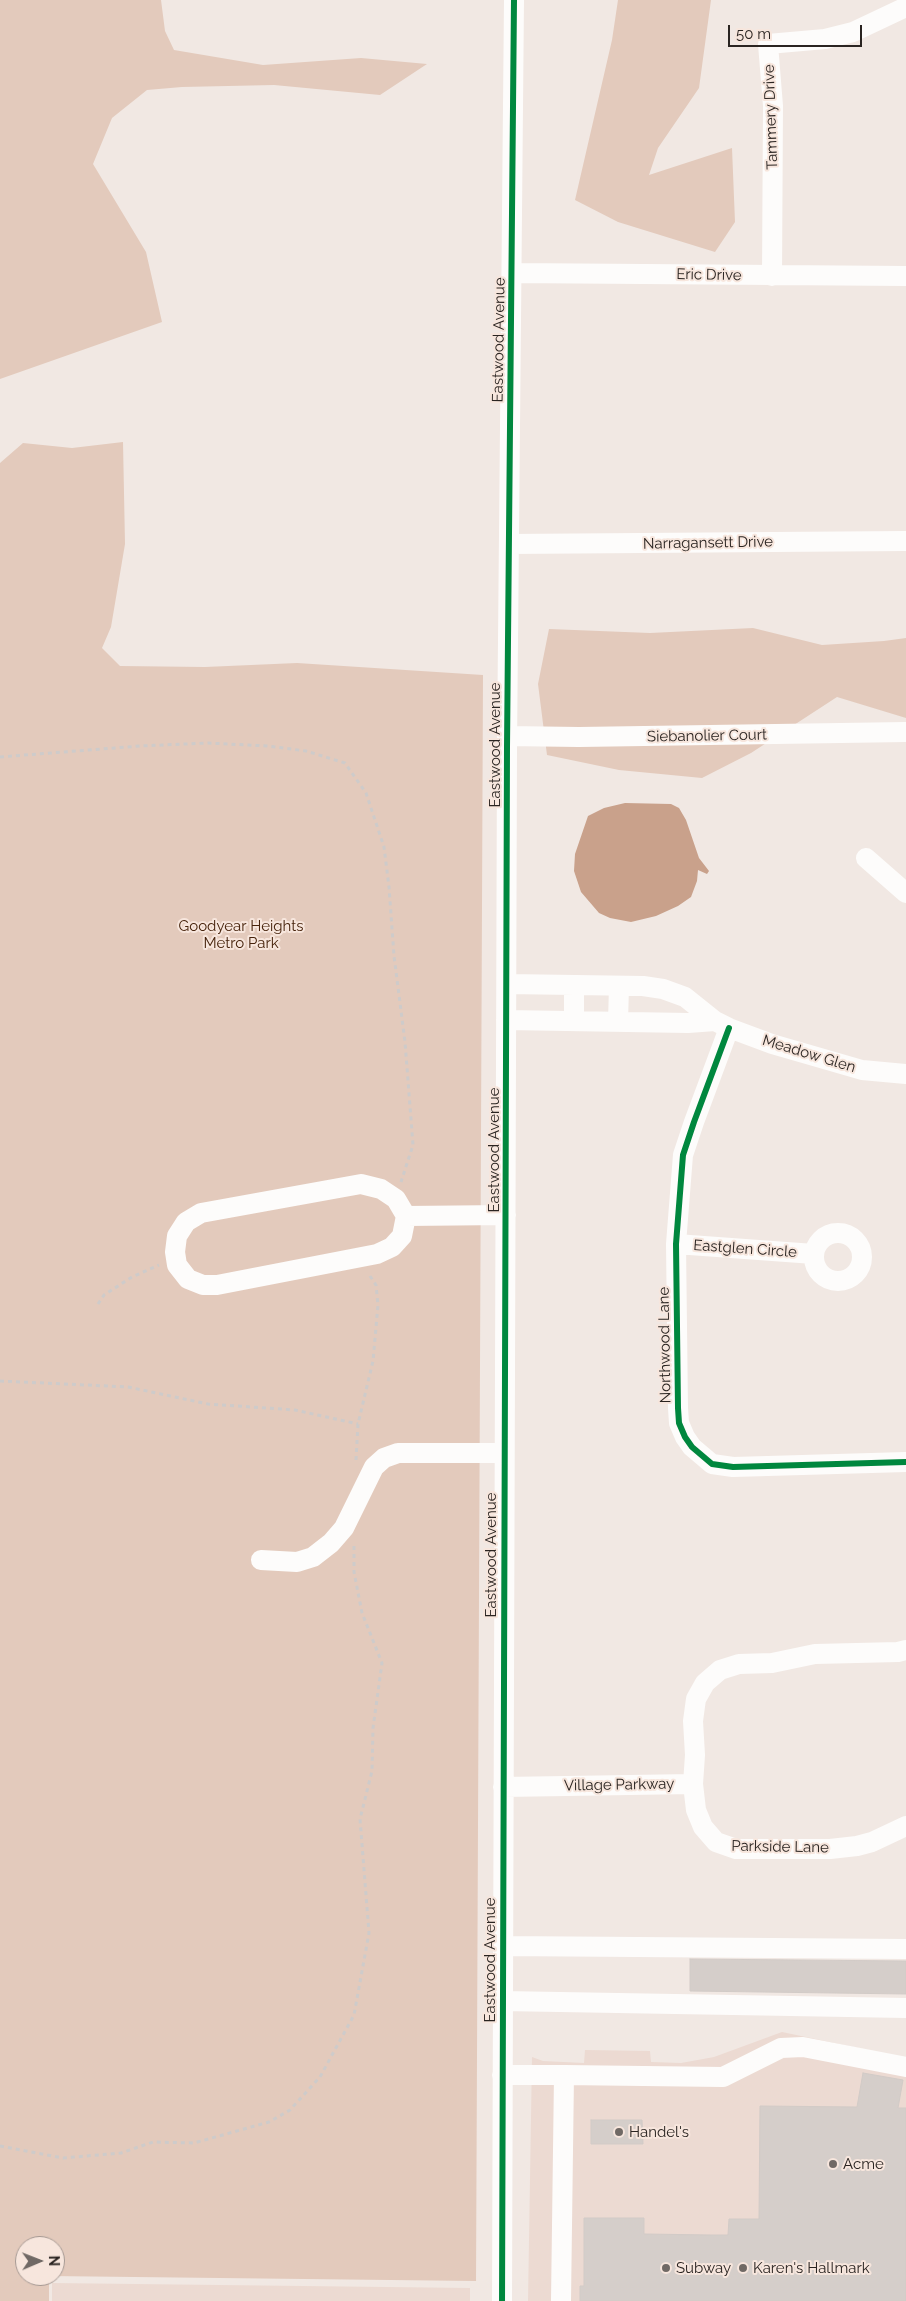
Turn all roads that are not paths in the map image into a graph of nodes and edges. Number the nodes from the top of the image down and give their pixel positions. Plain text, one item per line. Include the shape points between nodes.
1 (514, 0) edge
2 (906, 7) edge
3 (512, 273) junction
4 (772, 276) junction
5 (906, 276) edge
6 (906, 541) edge
7 (509, 544) junction
8 (906, 732) edge
9 (508, 736) junction
10 (866, 858) dead end
11 (906, 893) edge
12 (507, 984) junction
13 (574, 985) junction
14 (619, 986) junction
15 (506, 1020) junction
16 (574, 1022) junction
17 (618, 1022) junction
18 (722, 1024) junction
19 (906, 1074) edge
20 (401, 1208) junction
21 (506, 1214) junction
22 (676, 1244) junction
23 (814, 1254) dead end
24 (504, 1453) junction
25 (906, 1462) edge
26 (261, 1560) dead end
27 (906, 1650) edge
28 (693, 1784) junction
29 (502, 1787) junction
30 (906, 1826) edge
31 (502, 1946) junction
32 (906, 1949) edge
33 (502, 2001) junction
34 (906, 2008) edge
35 (906, 2067) edge
36 (502, 2075) junction
37 (564, 2075) junction
38 (502, 2301) edge
39 (561, 2301) edge

1 - 3 street, Eastwood Avenue
2 - 4 street, Tammery Drive via 853,32 825,39 768,44 773,106
3 - 4 street, Eric Drive
3 - 7 street, Eastwood Avenue
4 - 5 street, Eric Drive
6 - 7 street, Narragansett Drive
7 - 9 street, Eastwood Avenue
8 - 9 street, Siebanolier Court
9 - 12 street, Eastwood Avenue
10 - 11 street
12 - 13 street, Meadow Glen
12 - 15 street, Eastwood Avenue
13 - 14 street, Meadow Glen
13 - 16 street
14 - 17 street
14 - 18 street, Meadow Glen via 643,986 685,996
15 - 16 street, Meadow Glen
15 - 21 street, Eastwood Avenue
16 - 17 street, Meadow Glen
17 - 18 street, Meadow Glen
18 - 19 street, Meadow Glen via 772,1044 862,1070
18 - 22 street, Northwood Lane via 683,1155
20 - 20 street via 381,1189 361,1184 201,1213 186,1222 177,1236 177,1265 188,1279 203,1286 377,1254 392,1247 402,1236
20 - 21 street
21 - 24 street, Eastwood Avenue
22 - 23 street, Eastglen Circle
22 - 25 street, Northwood Lane via 678,1408 680,1423 692,1447 712,1464 733,1467
24 - 26 street via 398,1453 384,1458 374,1467 344,1528 331,1543 313,1557 297,1562
24 - 29 street, Eastwood Avenue
27 - 28 street, Village Parkway via 815,1654 772,1663 739,1664 720,1670 705,1682 696,1699
28 - 29 street, Village Parkway
28 - 30 street, Parkside Lane via 696,1810 703,1827 716,1842 736,1849 857,1846
29 - 31 street, Eastwood Avenue
31 - 32 street
31 - 33 street, Eastwood Avenue
33 - 34 street
33 - 36 street, Eastwood Avenue
35 - 37 street via 803,2047 781,2048 723,2077
36 - 37 street
36 - 38 street, Eastwood Avenue
37 - 39 street

